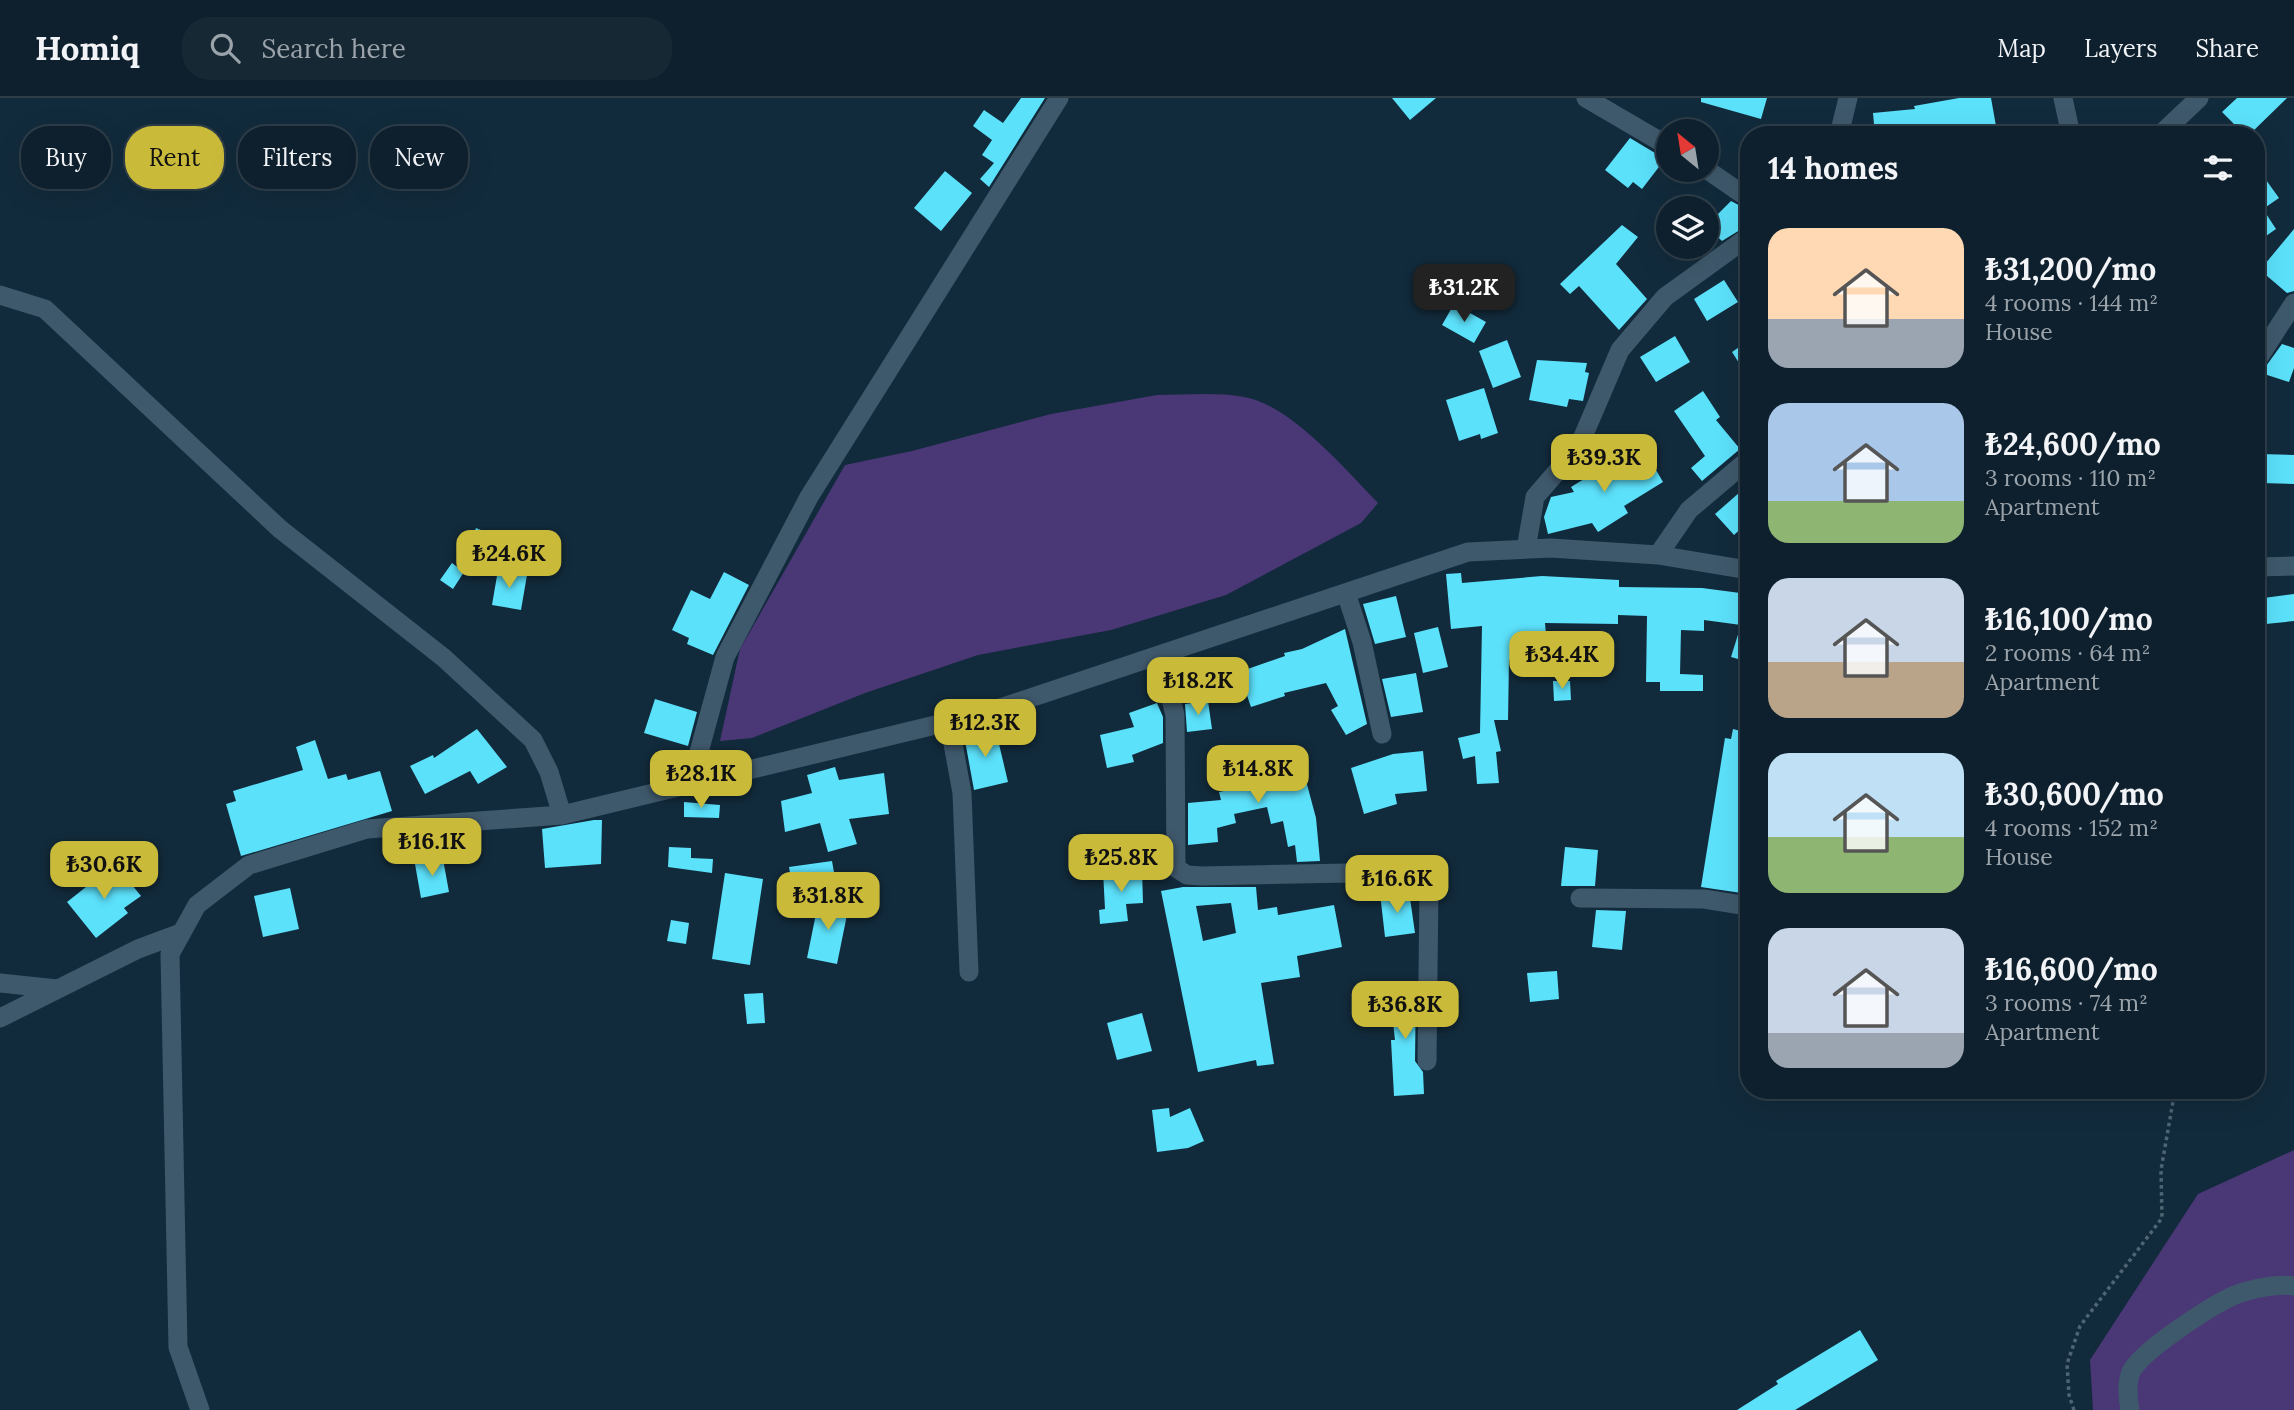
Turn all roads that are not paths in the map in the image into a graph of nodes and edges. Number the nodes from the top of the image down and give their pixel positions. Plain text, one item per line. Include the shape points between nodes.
1 (1059, 98) edge
2 (1586, 98) edge
3 (1847, 98) edge
4 (2063, 98) edge
5 (2199, 98) edge
6 (1841, 126) edge
7 (2069, 126) edge
8 (2169, 126) edge
9 (1656, 139) edge
10 (1719, 178) edge
11 (1740, 192) edge
12 (1740, 243) edge
13 (0, 295) edge
14 (2294, 303) edge
15 (2265, 348) edge
16 (1740, 467) edge
17 (1526, 549) junction
18 (1658, 555) junction
19 (2294, 565) edge
20 (2265, 567) edge
21 (1740, 569) edge
22 (1346, 593) junction
23 (1160, 656) junction
24 (949, 722) junction
25 (1382, 734) dead end
26 (690, 785) junction
27 (562, 816) junction
28 (1580, 898) dead end
29 (1740, 905) edge
30 (181, 933) junction
31 (969, 972) dead end
32 (0, 983) edge
33 (58, 989) junction
34 (0, 1018) edge
35 (1427, 1061) dead end
36 (2294, 1286) edge
37 (200, 1410) edge
38 (2130, 1410) edge

1 - 26 street via 809,497 724,657
2 - 9 street
3 - 6 street
4 - 7 street
5 - 8 street
10 - 11 street
12 - 17 street via 1665,297 1620,351 1579,446 1535,497
13 - 27 street via 45,309 280,529 444,658 533,740 549,772
14 - 15 street
16 - 18 street via 1689,510
17 - 18 street
17 - 22 street via 1468,552
18 - 21 street
19 - 20 street
22 - 23 street
22 - 25 street
23 - 24 street
23 - 35 street via 1175,715 1176,868 1186,875 1202,876 1347,873 1429,887
24 - 26 street
24 - 31 street via 962,793
26 - 27 street
27 - 30 street via 367,829 249,865 197,905
28 - 29 street via 1704,899
30 - 33 street
30 - 37 street via 170,954 178,1347
32 - 33 street
33 - 34 street
36 - 38 street via 2236,1295 2141,1357 2130,1374

